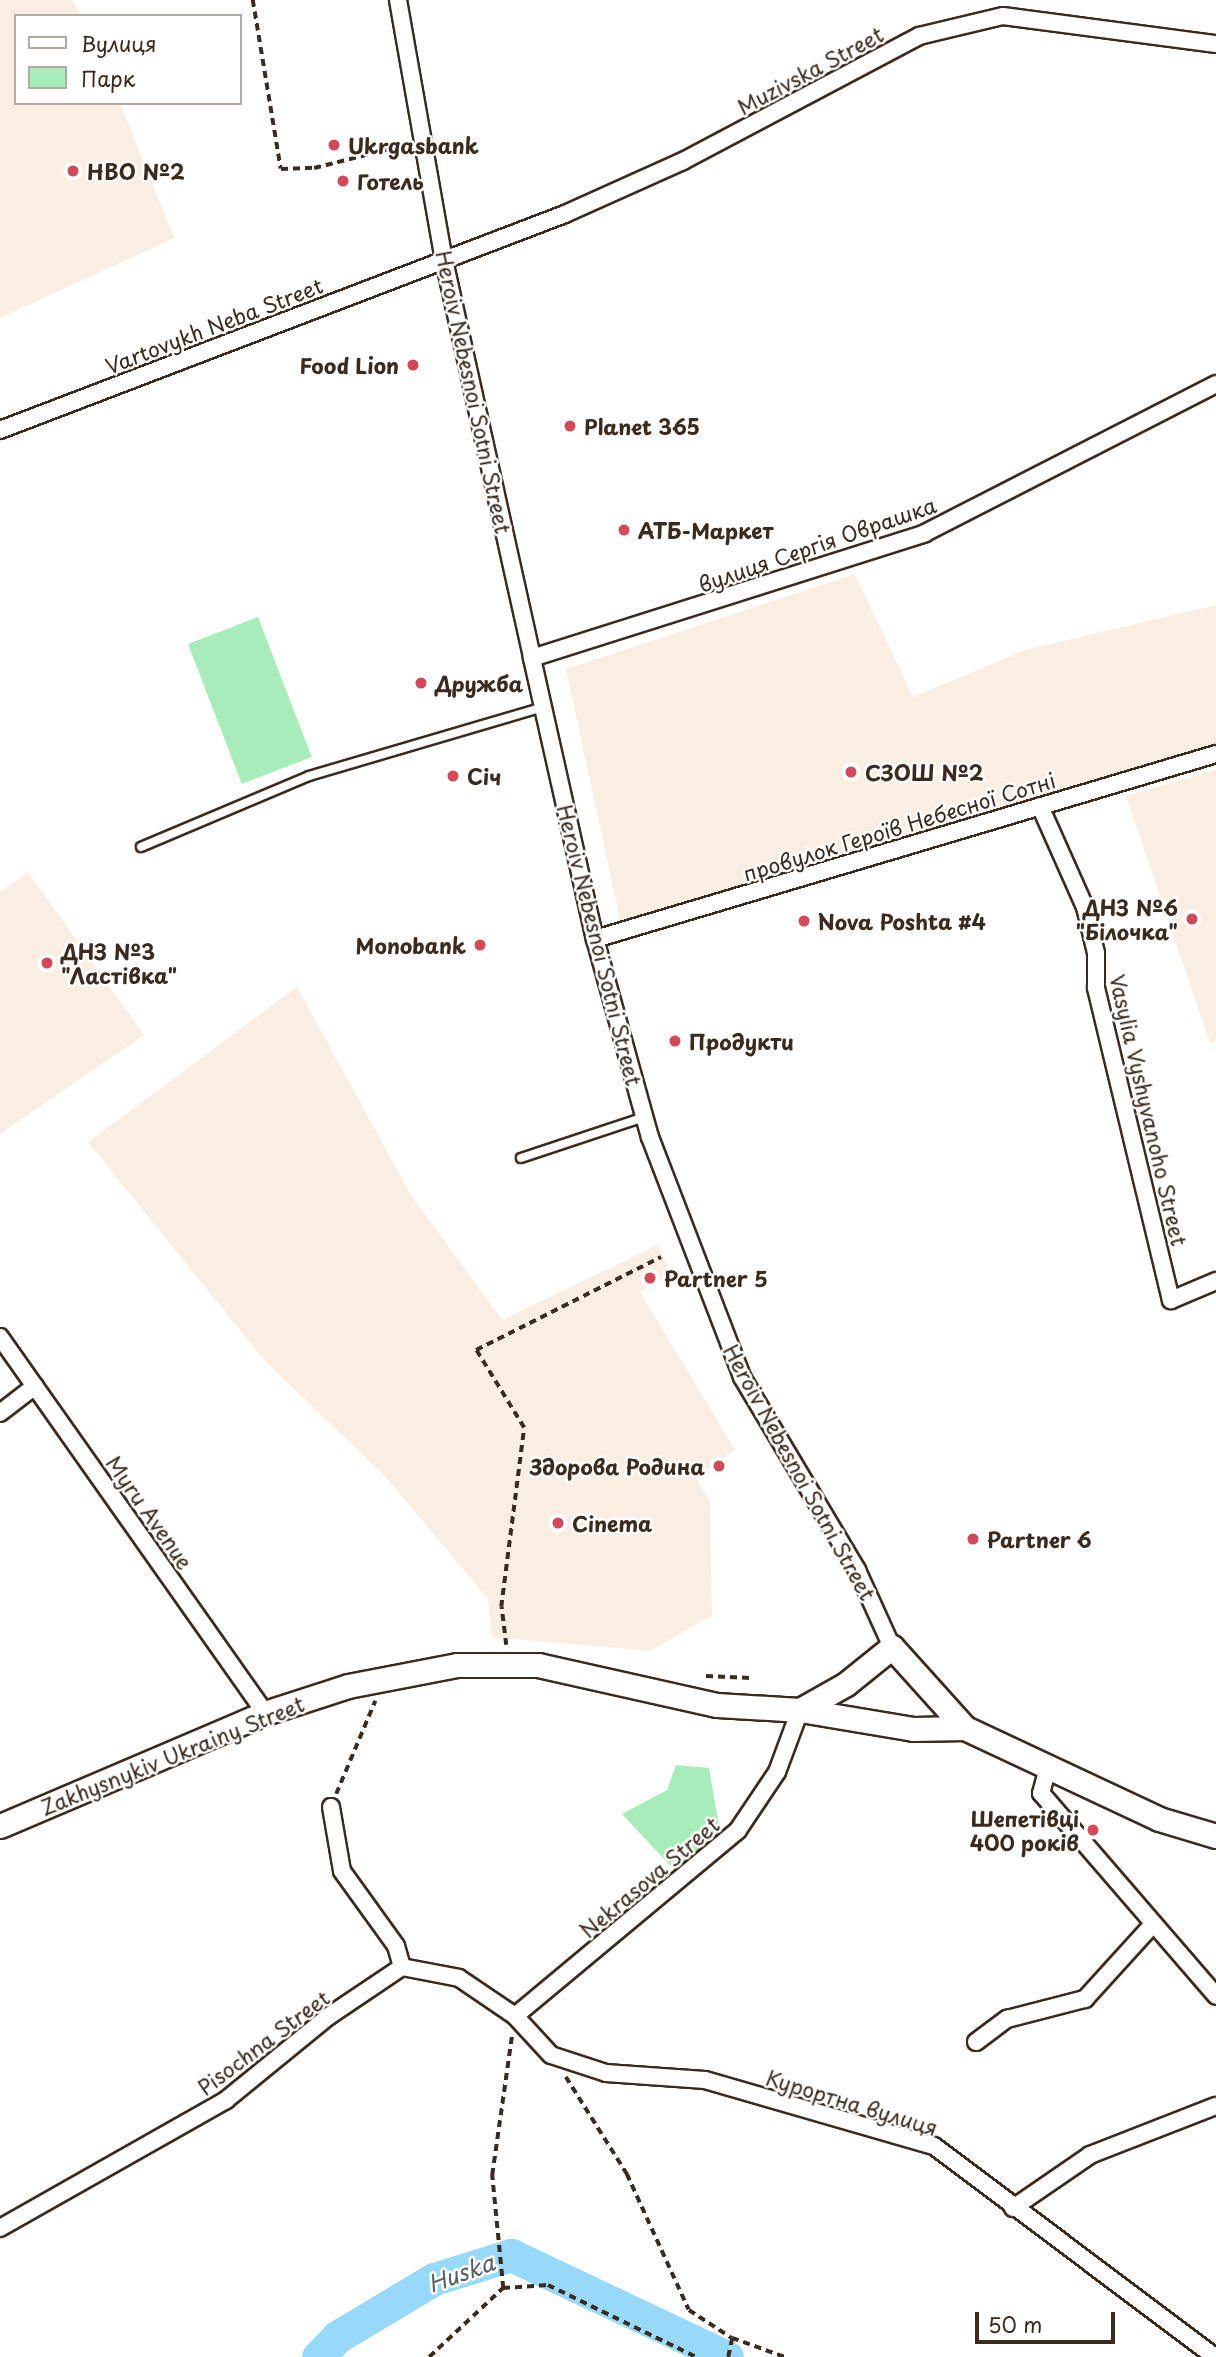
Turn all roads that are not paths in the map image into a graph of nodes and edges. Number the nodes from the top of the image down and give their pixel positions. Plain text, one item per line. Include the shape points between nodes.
1 (398, 0) edge
2 (1002, 8) edge
3 (1216, 44) edge
4 (444, 260) junction
5 (1216, 384) edge
6 (0, 430) edge
7 (532, 658) junction
8 (543, 707) junction
9 (1216, 754) edge
10 (1040, 806) junction
11 (141, 847) dead end
12 (595, 939) junction
13 (644, 1116) junction
14 (520, 1158) dead end
15 (1216, 1280) edge
16 (0, 1337) edge
17 (35, 1386) junction
18 (0, 1413) edge
19 (892, 1647) junction
20 (800, 1710) junction
21 (265, 1713) junction
22 (965, 1728) junction
23 (1047, 1771) junction
24 (331, 1807) road end
25 (0, 1826) edge
26 (1216, 1836) edge
27 (1153, 1924) junction
28 (402, 1967) junction
29 (1216, 1996) edge
30 (514, 2016) junction
31 (976, 2042) dead end
32 (1216, 2106) edge
33 (1013, 2208) junction
34 (0, 2228) edge
35 (1215, 2357) edge

1 - 4 street, Heroiv Nebesnoi Sotni Street
2 - 3 street, Muzivska Street
2 - 4 street, Muzivska Street via 919,36 683,161
4 - 6 street, Vartovykh Neba Street
4 - 7 street, Heroiv Nebesnoi Sotni Street
5 - 7 street, вулиця Сергія Оврашка via 925,533
7 - 8 street, Heroiv Nebesnoi Sotni Street
8 - 11 lane via 309,776
8 - 12 street, Heroiv Nebesnoi Sotni Street
9 - 10 street, провулок Героїв Небесної Сотні
10 - 12 street, провулок Героїв Небесної Сотні
10 - 15 street, Vasylia Vyshyvanoho Street via 1085,907 1096,988 1171,1300
12 - 13 street, Heroiv Nebesnoi Sotni Street
13 - 14 lane
13 - 19 street, Heroiv Nebesnoi Sotni Street via 742,1377 857,1570
16 - 17 street, Myru Avenue
17 - 18 street
17 - 21 street, Myru Avenue
19 - 20 main road via 846,1684
19 - 22 main road, Heroiv Nebesnoi Sotni Street
20 - 21 main road, Zakhysnykiv Ukrainy Street via 717,1705 538,1665 484,1665 348,1686
20 - 22 main road, Zakhysnykiv Ukrainy Street via 913,1729
20 - 30 street, Nekrasova Street via 777,1772 738,1830
21 - 25 main road, Zakhysnykiv Ukrainy Street
22 - 23 main road, Heroiv Nebesnoi Sotni Street
23 - 26 main road, Heroiv Nebesnoi Sotni Street via 1159,1819
23 - 27 street via 1041,1793
24 - 28 street via 342,1871 396,1946
27 - 29 street
27 - 31 street via 1085,1999 1007,2019
28 - 30 street via 459,1978
28 - 34 street, Pisochna Street via 329,2016 226,2101
30 - 33 street, Курортна вулиця via 551,2055 606,2073 705,2080 934,2146
32 - 33 street via 1090,2155
33 - 35 street, Курортна вулиця

